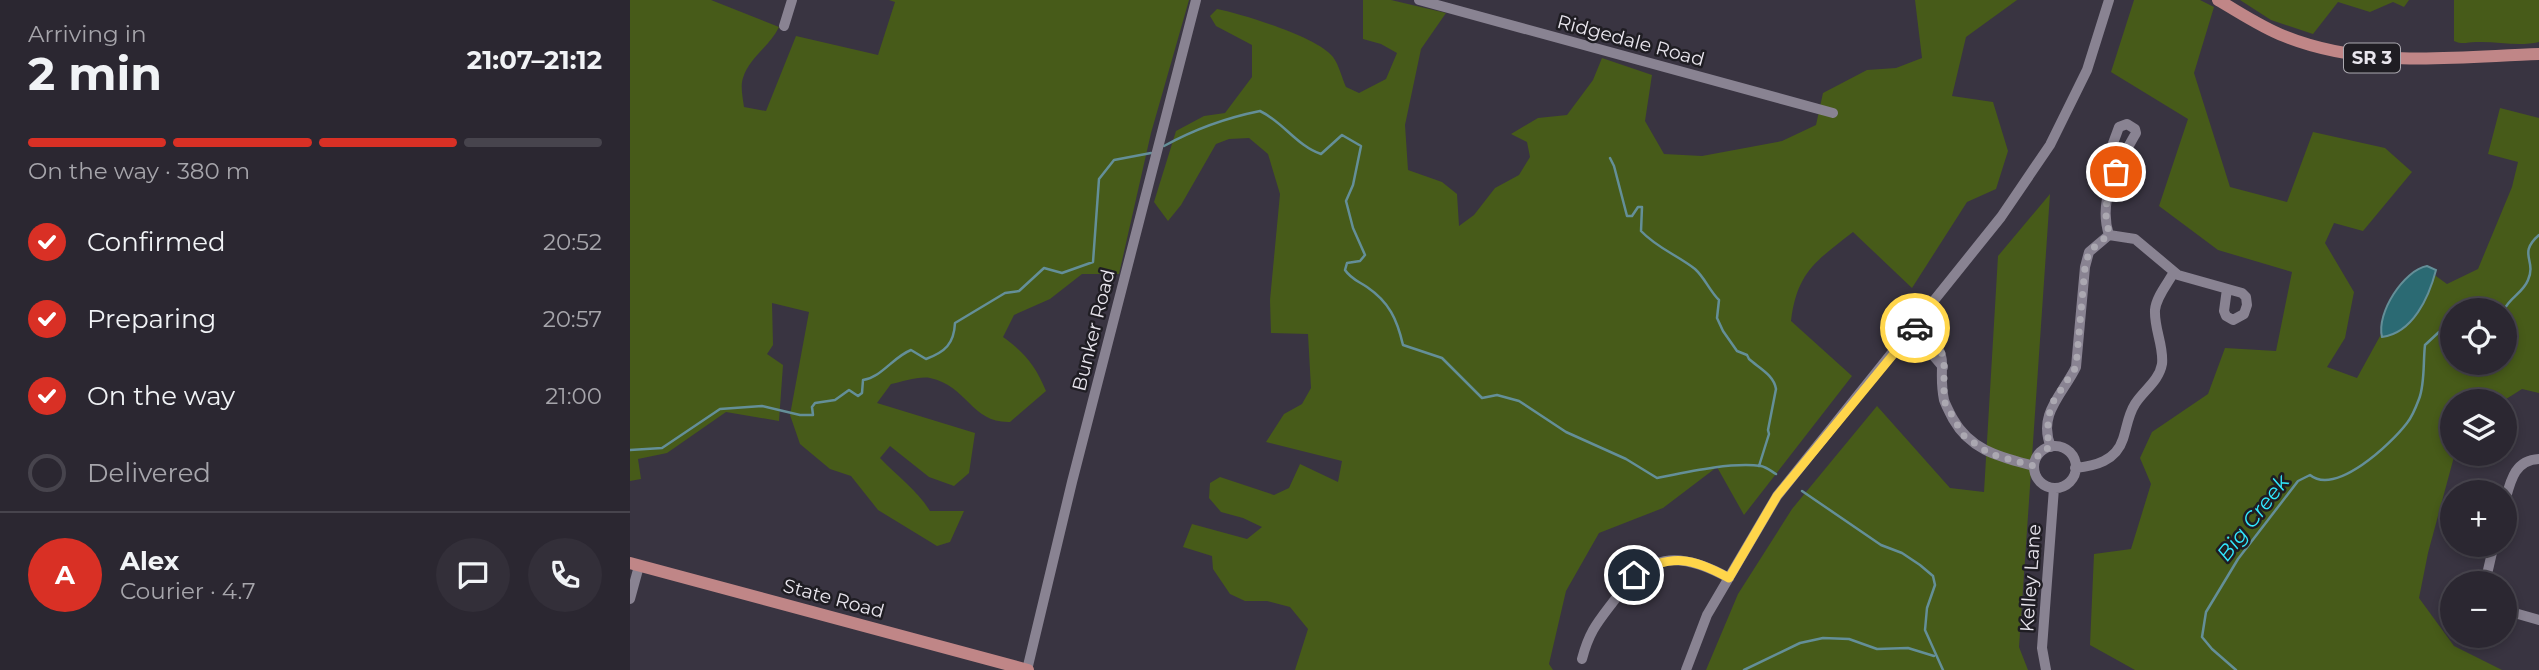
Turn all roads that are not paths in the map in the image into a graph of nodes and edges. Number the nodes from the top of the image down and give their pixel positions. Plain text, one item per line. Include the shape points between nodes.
1 (792, 0) edge
2 (1196, 0) edge
3 (1419, 0) edge
4 (2109, 0) edge
5 (2218, 0) edge
6 (785, 26) dead end
7 (2539, 54) edge
8 (1833, 113) dead end
9 (2122, 158) dead end
10 (2109, 234) junction
11 (2174, 272) junction
12 (2227, 289) dead end
13 (1913, 327) junction
14 (2050, 447) junction
15 (2539, 459) edge
16 (2034, 466) junction
17 (2075, 468) junction
18 (2511, 480) edge
19 (2054, 488) junction
20 (634, 564) edge
21 (1729, 578) junction
22 (630, 599) edge
23 (2517, 614) edge
24 (2539, 620) edge
25 (1583, 659) dead end
26 (1027, 670) edge
27 (1686, 670) edge
28 (2046, 670) edge

1 - 6 street
2 - 26 street, Bunker Road
3 - 8 street, Ridgedale Road
4 - 13 street via 2087,70 2050,145 2001,217
5 - 7 main road, SR 3 via 2282,36 2338,54 2379,59
9 - 10 street via 2105,209
10 - 11 street via 2135,239
10 - 14 street via 2089,252 2076,367 2053,402 2048,418
11 - 12 street
11 - 17 street via 2155,309 2162,366 2154,383 2130,413 2121,445 2096,466
13 - 16 street via 1941,351 1944,401 1963,435 1990,454
13 - 21 street via 1777,496
14 - 16 street via 2039,453
14 - 17 street via 2068,452
15 - 18 street via 2524,462
16 - 19 street via 2042,484
17 - 19 street via 2071,480
19 - 28 street, Kelley Lane via 2042,648
20 - 22 street
20 - 26 main road, State Road
21 - 25 street via 1695,561 1681,559 1650,566 1634,575 1589,634
21 - 27 street via 1707,615
23 - 24 street

